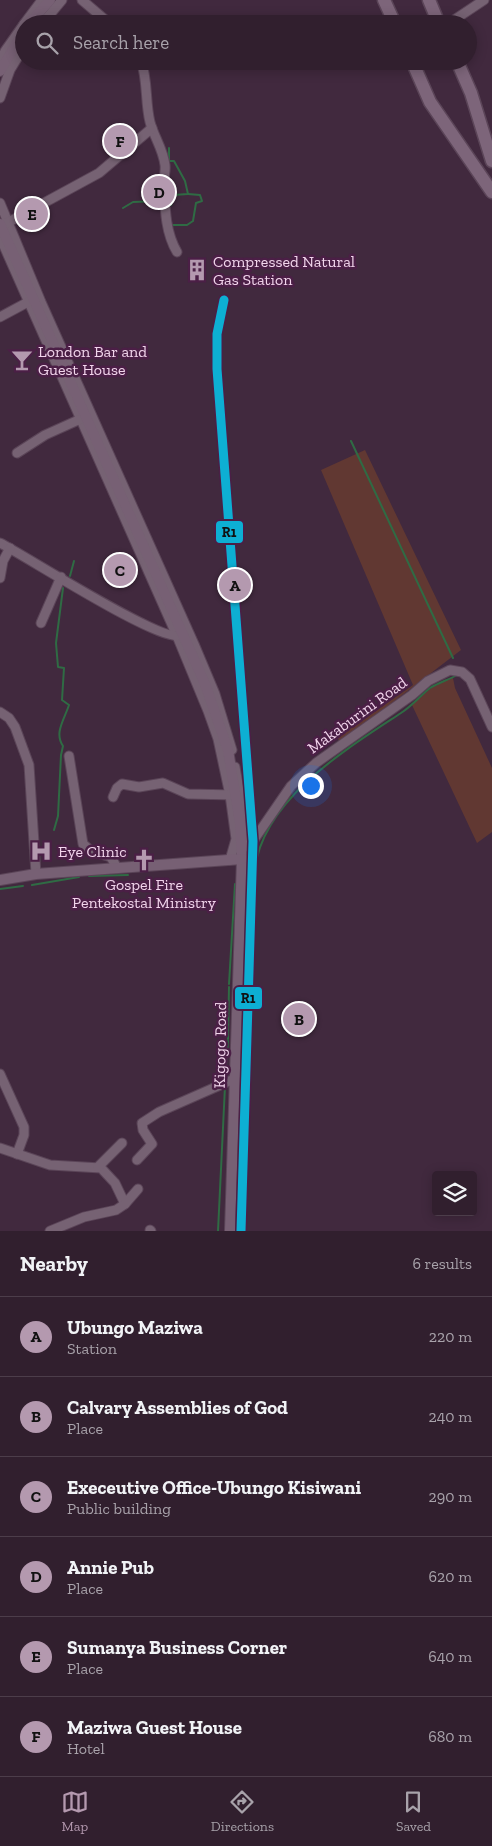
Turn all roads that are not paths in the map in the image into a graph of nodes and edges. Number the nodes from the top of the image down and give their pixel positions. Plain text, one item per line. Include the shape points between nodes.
1 (42, 0) edge
2 (50, 0) edge
3 (62, 0) edge
4 (82, 0) edge
5 (384, 0) edge
6 (429, 0) edge
7 (484, 0) edge
8 (31, 15) edge
9 (37, 15) edge
10 (50, 15) edge
11 (100, 15) edge
12 (391, 15) edge
13 (435, 15) edge
14 (462, 15) edge
15 (15, 38) edge
16 (15, 43) edge
17 (2, 58) edge
18 (15, 62) edge
19 (144, 70) edge
20 (416, 70) edge
21 (461, 70) edge
22 (0, 71) edge
23 (0, 98) edge
24 (152, 128) junction
25 (492, 161) edge
26 (492, 192) edge
27 (0, 203) edge
28 (3, 223) edge
29 (0, 236) edge
30 (177, 252) dead end
31 (28, 302) junction
32 (0, 317) edge
33 (83, 418) junction
34 (17, 453) dead end
35 (0, 543) edge
36 (10, 548) junction
37 (61, 577) junction
38 (0, 578) edge
39 (41, 623) dead end
40 (180, 635) junction
41 (0, 712) edge
42 (492, 727) edge
43 (69, 756) dead end
44 (233, 795) junction
45 (113, 797) dead end
46 (244, 851) junction
47 (230, 860) junction
48 (117, 868) junction
49 (36, 874) junction
50 (0, 880) edge
51 (0, 1074) edge
52 (234, 1079) junction
53 (122, 1143) dead end
54 (0, 1148) edge
55 (17, 1154) junction
56 (137, 1160) dead end
57 (98, 1167) junction
58 (138, 1188) dead end
59 (125, 1204) junction
60 (50, 1231) edge
61 (230, 1231) edge

1 - 8 street
2 - 9 main road
3 - 10 street
4 - 11 street
5 - 12 highway
6 - 13 highway
7 - 14 street
15 - 17 street
16 - 17 main road
17 - 22 main road
18 - 23 street
19 - 24 street
20 - 26 highway via 430,102
21 - 25 highway
24 - 28 street via 99,173
24 - 30 street via 164,156 165,206 170,239
27 - 28 street
28 - 33 main road, Kigogo Road
28 - 46 street via 215,694 229,738
29 - 31 street
31 - 32 street
31 - 33 street
33 - 34 street
33 - 40 main road, Kigogo Road
35 - 36 street
36 - 37 street
36 - 38 street via 3,561
37 - 39 street
37 - 40 street via 118,612 161,633
40 - 44 main road, Kigogo Road via 205,684 223,736
41 - 49 street via 12,721 29,765
42 - 46 street, Makaburini Road via 470,679 462,672 450,670 428,681 316,763 291,786
43 - 48 street via 82,844 91,851 111,857
44 - 45 street via 188,794 163,783 122,784
44 - 46 main road, Kigogo Road
44 - 47 street via 236,839
46 - 47 main road
46 - 52 main road, Kigogo Road
47 - 48 main road
48 - 49 main road
49 - 50 main road
51 - 55 street via 24,1127
52 - 56 street via 159,1112 142,1123 152,1144
52 - 61 main road, Kigogo Road
53 - 57 street
54 - 55 street
55 - 57 street via 50,1165
57 - 59 street via 110,1175
58 - 59 street
59 - 60 street via 116,1210 84,1217

